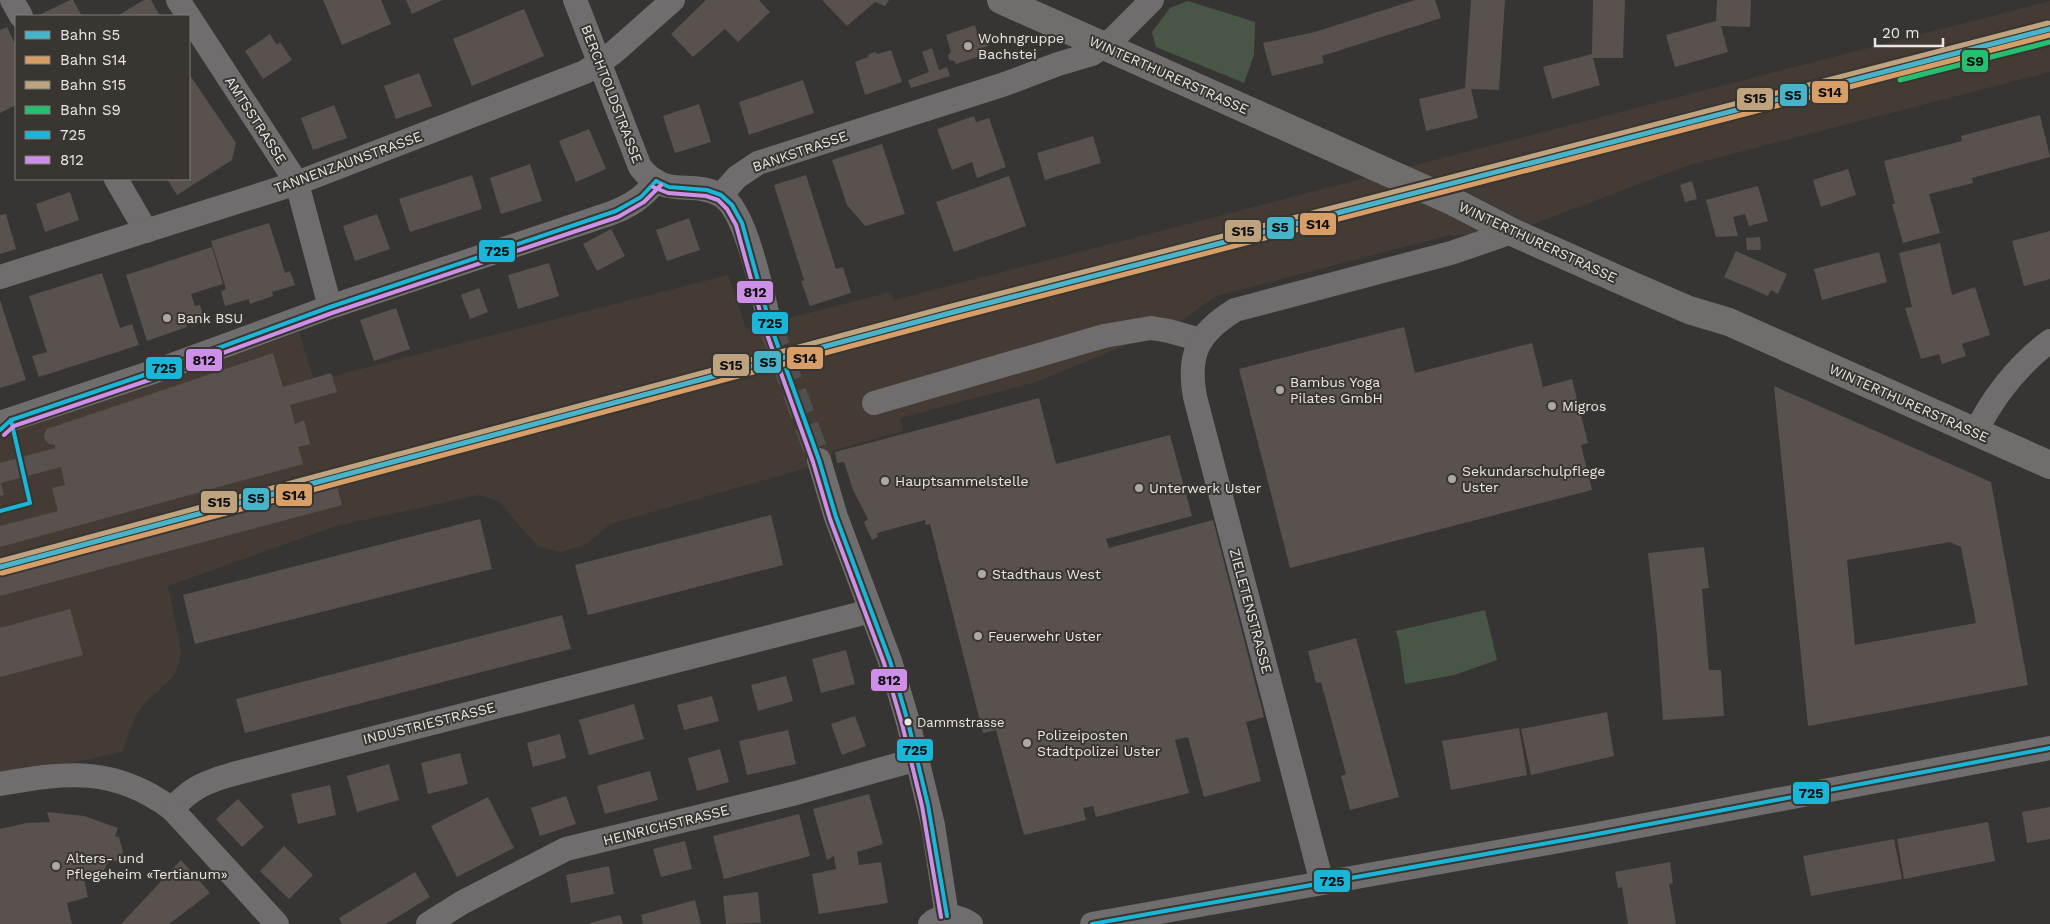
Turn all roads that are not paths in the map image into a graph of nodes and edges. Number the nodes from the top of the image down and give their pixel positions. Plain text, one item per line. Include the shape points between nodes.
1 (12, 0) edge
2 (178, 0) edge
3 (575, 0) edge
4 (672, 0) edge
5 (1001, 0) edge
6 (1152, 0) edge
7 (20, 15) edge
8 (188, 15) edge
9 (190, 18) edge
10 (1105, 46) junction
11 (599, 63) junction
12 (117, 180) edge
13 (656, 181) junction
14 (297, 183) junction
15 (721, 195) junction
16 (146, 231) junction
17 (1512, 232) junction
18 (0, 277) edge
19 (330, 307) junction
20 (770, 324) tunnel mouth
21 (1201, 340) junction
22 (2050, 341) edge
23 (874, 402) dead end
24 (0, 423) edge
25 (1975, 432) junction
26 (819, 460) tunnel mouth
27 (2050, 466) edge
28 (871, 611) junction
29 (2050, 748) edge
30 (918, 759) junction
31 (0, 784) edge
32 (172, 809) junction
33 (1322, 883) junction
34 (938, 920) edge
35 (277, 924) edge
36 (428, 924) edge
37 (971, 924) edge
38 (1092, 924) edge

1 - 7 street
2 - 8 street, AMTSSTRASSE
3 - 11 street, BERCHTOLDSTRASSE
4 - 11 street, TANNENZAUNSTRASSE
5 - 10 main road, WINTERTHURERSTRASSE
6 - 10 street, BANKSTRASSE
9 - 14 street, AMTSSTRASSE
10 - 15 street, BANKSTRASSE via 1006,84 758,163 737,177
10 - 17 main road, WINTERTHURERSTRASSE via 1454,202
11 - 13 street, BERCHTOLDSTRASSE via 634,156 644,173
11 - 14 street, TANNENZAUNSTRASSE via 585,72
12 - 16 street
13 - 15 street via 669,187 706,190
13 - 19 street via 635,203 609,214
14 - 16 street, TANNENZAUNSTRASSE
14 - 19 street, AMTSSTRASSE
15 - 20 street via 732,205 742,223
16 - 18 street, TANNENZAUNSTRASSE
17 - 21 street, ZIELETENSTRASSE via 1452,254 1246,306 1222,318
17 - 25 main road, WINTERTHURERSTRASSE via 1665,300 1729,322
19 - 24 street via 153,372
21 - 23 street via 1160,329 1129,331
21 - 33 street, ZIELETENSTRASSE via 1192,368 1195,397
22 - 25 street via 2002,389
25 - 27 main road, WINTERTHURERSTRASSE
26 - 28 street
28 - 30 street via 890,661
28 - 32 street, INDUSTRIESTRASSE via 233,774 194,789
29 - 33 street
30 - 34 street via 933,826
30 - 36 street, HEINRICHSTRASSE via 796,793 566,849 463,902
31 - 32 street via 46,776 91,775 135,786
32 - 35 street
33 - 38 street
34 - 37 street via 960,918

